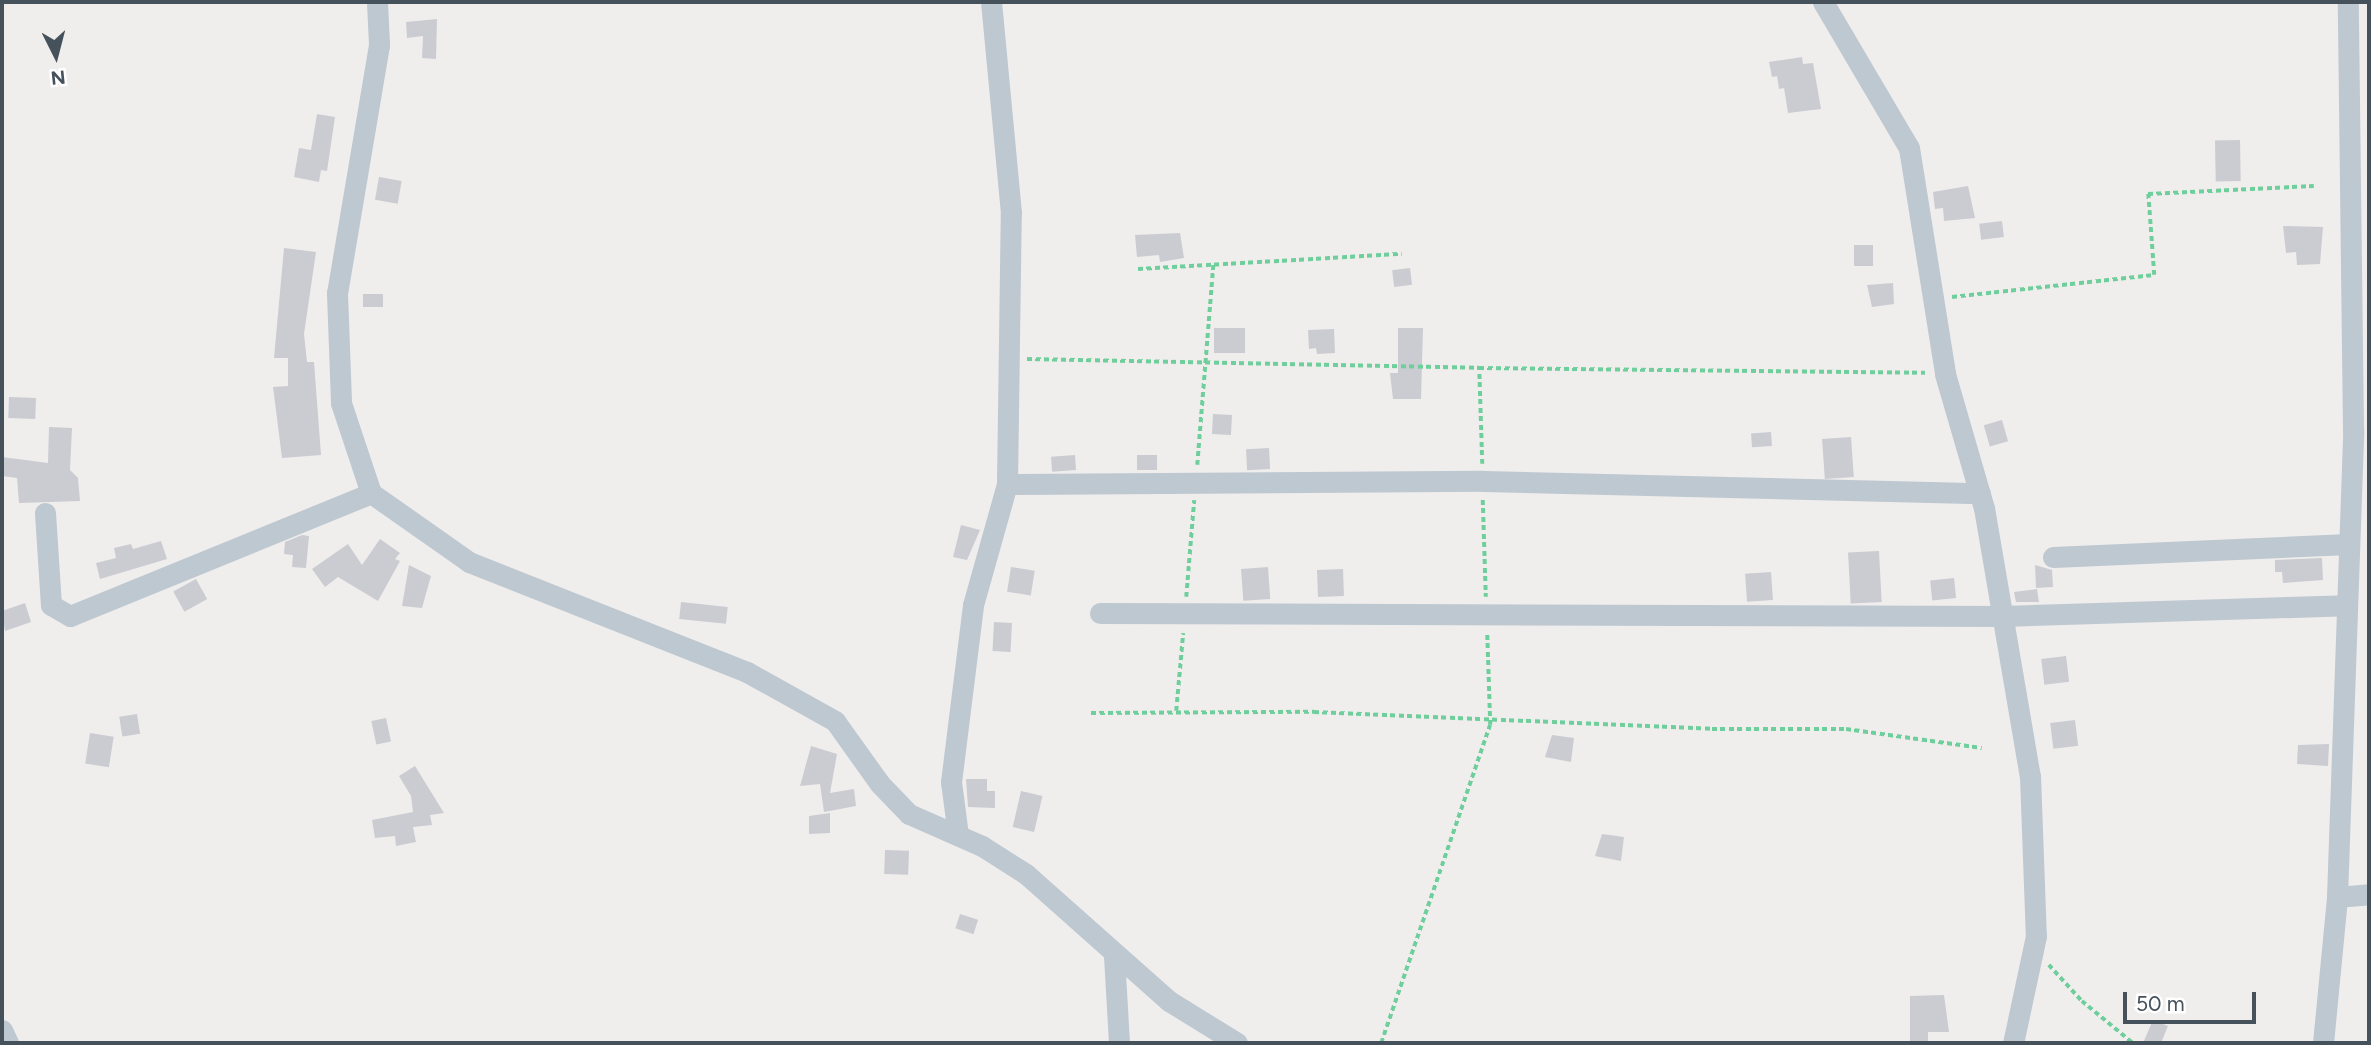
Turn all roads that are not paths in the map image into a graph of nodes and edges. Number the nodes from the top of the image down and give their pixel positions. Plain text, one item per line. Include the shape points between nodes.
1 (377, 2) edge
2 (991, 2) edge
3 (1823, 2) edge
4 (2348, 2) edge
5 (1007, 484) junction
6 (371, 493) junction
7 (1980, 493) junction
8 (45, 513) dead end
9 (2349, 544) junction
10 (2053, 557) dead end
11 (2347, 606) junction
12 (1100, 613) dead end
13 (2003, 616) junction
14 (958, 835) junction
15 (2369, 894) edge
16 (2337, 897) junction
17 (1114, 956) junction
18 (2, 1030) edge
19 (8, 1043) edge
20 (1119, 1043) edge
21 (1237, 1043) edge
22 (2013, 1043) edge
23 (2323, 1043) edge

1 - 6 street via 379,45 337,293 341,403
2 - 5 street via 1011,214
3 - 7 street via 1909,148 1945,374
4 - 9 street via 2353,430
5 - 7 street via 1483,481
5 - 14 street via 973,605 951,782
6 - 8 street via 70,616 51,605
6 - 14 street via 469,562 747,672 835,721 880,784 909,814
7 - 13 street
9 - 10 street
9 - 11 street
11 - 13 street
11 - 16 street
12 - 13 street
13 - 22 street via 2030,776 2036,936
14 - 17 street via 1026,874
15 - 16 street
16 - 23 street
17 - 20 street
17 - 21 street via 1169,1001
18 - 19 street

